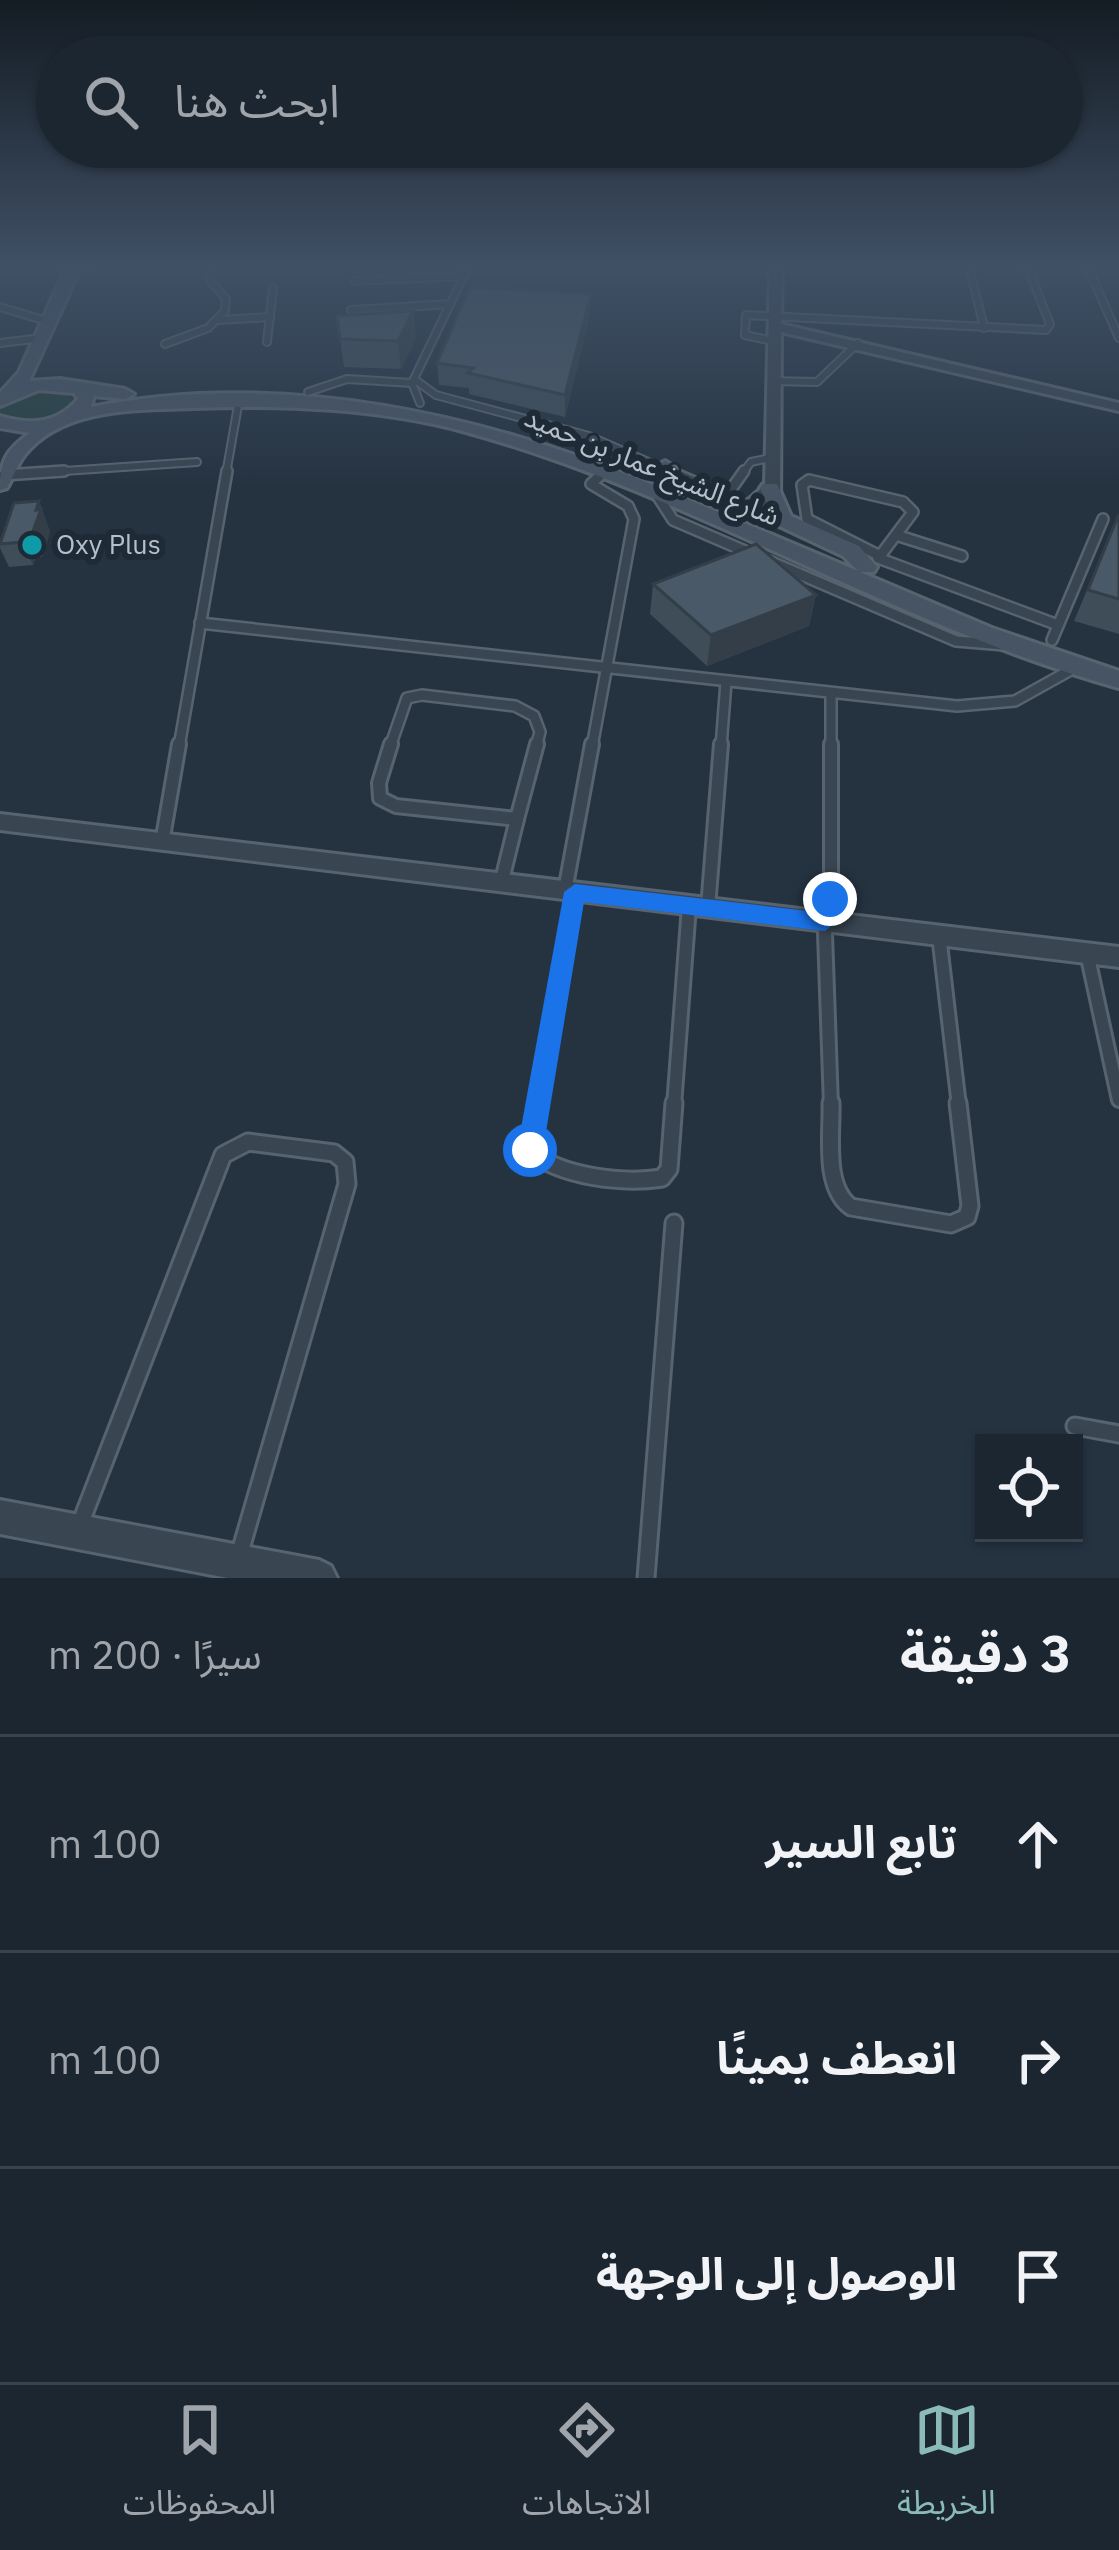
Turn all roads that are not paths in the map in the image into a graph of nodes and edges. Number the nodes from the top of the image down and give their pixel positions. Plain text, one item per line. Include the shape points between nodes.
1 (28, 339) edge
2 (36, 339) edge
3 (64, 339) edge
4 (177, 339) edge
5 (268, 339) edge
6 (436, 339) edge
7 (773, 339) edge
8 (835, 339) edge
9 (268, 342) dead end
10 (0, 343) edge
11 (858, 343) junction
12 (32, 344) junction
13 (165, 344) dead end
14 (772, 381) junction
15 (77, 387) junction
16 (415, 389) junction
17 (5, 397) edge
18 (238, 400) junction
19 (1119, 407) edge
20 (68, 418) junction
21 (0, 422) edge
22 (770, 458) junction
23 (197, 462) dead end
24 (613, 476) junction
25 (2, 479) edge
26 (664, 483) junction
27 (770, 488) junction
28 (720, 506) junction
29 (1103, 519) dead end
30 (755, 520) junction
31 (896, 535) junction
32 (962, 556) dead end
33 (871, 569) junction
34 (880, 609) junction
35 (200, 623) junction
36 (1055, 633) junction
37 (1014, 645) junction
38 (1119, 662) edge
39 (1076, 667) junction
40 (606, 670) junction
41 (1119, 680) edge
42 (726, 682) junction
43 (831, 693) junction
44 (517, 819) junction
45 (0, 822) edge
46 (162, 843) junction
47 (501, 884) junction
48 (570, 892) junction
49 (699, 907) junction
50 (825, 922) junction
51 (939, 935) junction
52 (1088, 953) junction
53 (1119, 957) edge
54 (1119, 1100) edge
55 (674, 1223) dead end
56 (1076, 1426) dead end
57 (1119, 1434) edge
58 (0, 1517) edge
59 (77, 1532) junction
60 (237, 1562) junction
61 (320, 1578) edge
62 (646, 1578) edge

1 - 12 lane
2 - 12 street
3 - 15 street via 55,363
4 - 13 lane
5 - 9 lane
6 - 16 lane
7 - 14 street
8 - 11 street
10 - 12 lane
11 - 14 lane via 817,382
11 - 19 street
12 - 17 street
14 - 22 street
15 - 16 street, شارع الشيخ عمار بن حميد via 126,394
15 - 17 street, شارع الشيخ عمار بن حميد via 43,384
15 - 20 street via 87,399
16 - 26 street, شارع الشيخ عمار بن حميد
18 - 20 street, شارع الشيخ عمار بن حميد via 128,405
18 - 24 street, شارع الشيخ عمار بن حميد via 430,418
18 - 35 lane
20 - 21 street, شارع الشيخ عمار بن حميد via 30,428
20 - 25 street via 25,445
22 - 26 lane via 751,462 736,486 721,490
22 - 27 street
23 - 25 lane
24 - 26 street, شارع الشيخ عمار بن حميد
24 - 30 street
24 - 40 lane via 592,479 592,487 634,515
26 - 28 street, شارع الشيخ عمار بن حميد
26 - 33 street, شارع الشيخ عمار بن حميد
26 - 34 lane via 673,520
27 - 28 street via 752,505
27 - 30 street via 772,508
27 - 33 street via 782,520 851,551
28 - 30 street, شارع الشيخ عمار بن حميد
29 - 36 lane
30 - 33 street, شارع الشيخ عمار بن حميد
31 - 32 lane
31 - 33 lane
31 - 33 lane via 910,505 803,483 806,519
33 - 34 street
33 - 36 street, شارع الشيخ عمار بن حميد
33 - 37 street, شارع الشيخ عمار بن حميد
34 - 37 lane via 962,644
35 - 40 lane
35 - 46 lane
36 - 38 street, شارع الشيخ عمار بن حميد
37 - 39 street, شارع الشيخ عمار بن حميد
39 - 41 street, شارع الشيخ عمار بن حميد
39 - 43 lane via 1026,697 987,706
40 - 42 lane
40 - 48 lane
42 - 43 lane
42 - 49 lane
43 - 50 lane
44 - 44 lane via 540,732 534,716 515,706 422,695 404,701 380,798
44 - 47 lane
45 - 46 street
46 - 47 street
47 - 48 street
48 - 49 street
48 - 49 lane via 530,1150 547,1165 645,1181 669,1169
49 - 50 street
50 - 51 street
50 - 51 lane via 836,1192 851,1208 958,1223 970,1206
51 - 52 street
52 - 53 street
52 - 54 lane
55 - 62 lane
56 - 57 lane
58 - 59 street
59 - 60 street
59 - 60 lane via 223,1155 248,1142 334,1153 345,1162 347,1184
60 - 61 street

